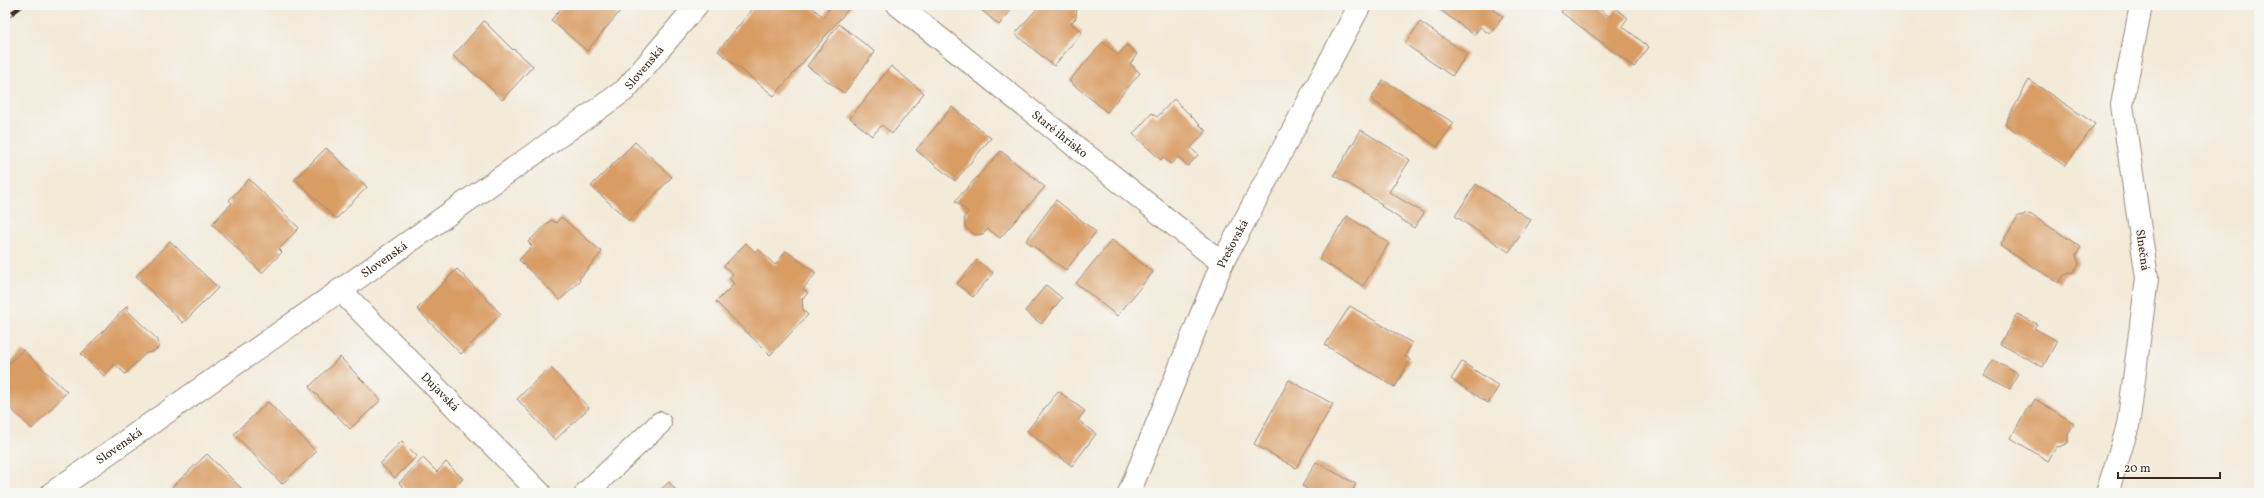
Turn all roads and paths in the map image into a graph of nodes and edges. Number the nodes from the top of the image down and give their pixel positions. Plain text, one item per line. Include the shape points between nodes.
1 (697, 5) edge
2 (898, 5) edge
3 (1360, 5) edge
4 (2141, 5) edge
5 (1222, 263) junction
6 (340, 290) junction
7 (660, 423) dead end
8 (52, 493) edge
9 (540, 493) edge
10 (586, 493) edge
11 (1129, 493) edge
12 (2107, 493) edge

1 - 6 street, Slovenská via 625,90
2 - 5 street, Staré ihrisko
3 - 5 street, Prešovská
4 - 12 street, Slnečná via 2122,106 2147,278 2128,426
5 - 11 street, Prešovská
6 - 8 street, Slovenská
6 - 9 street, Dujavská
7 - 10 street

